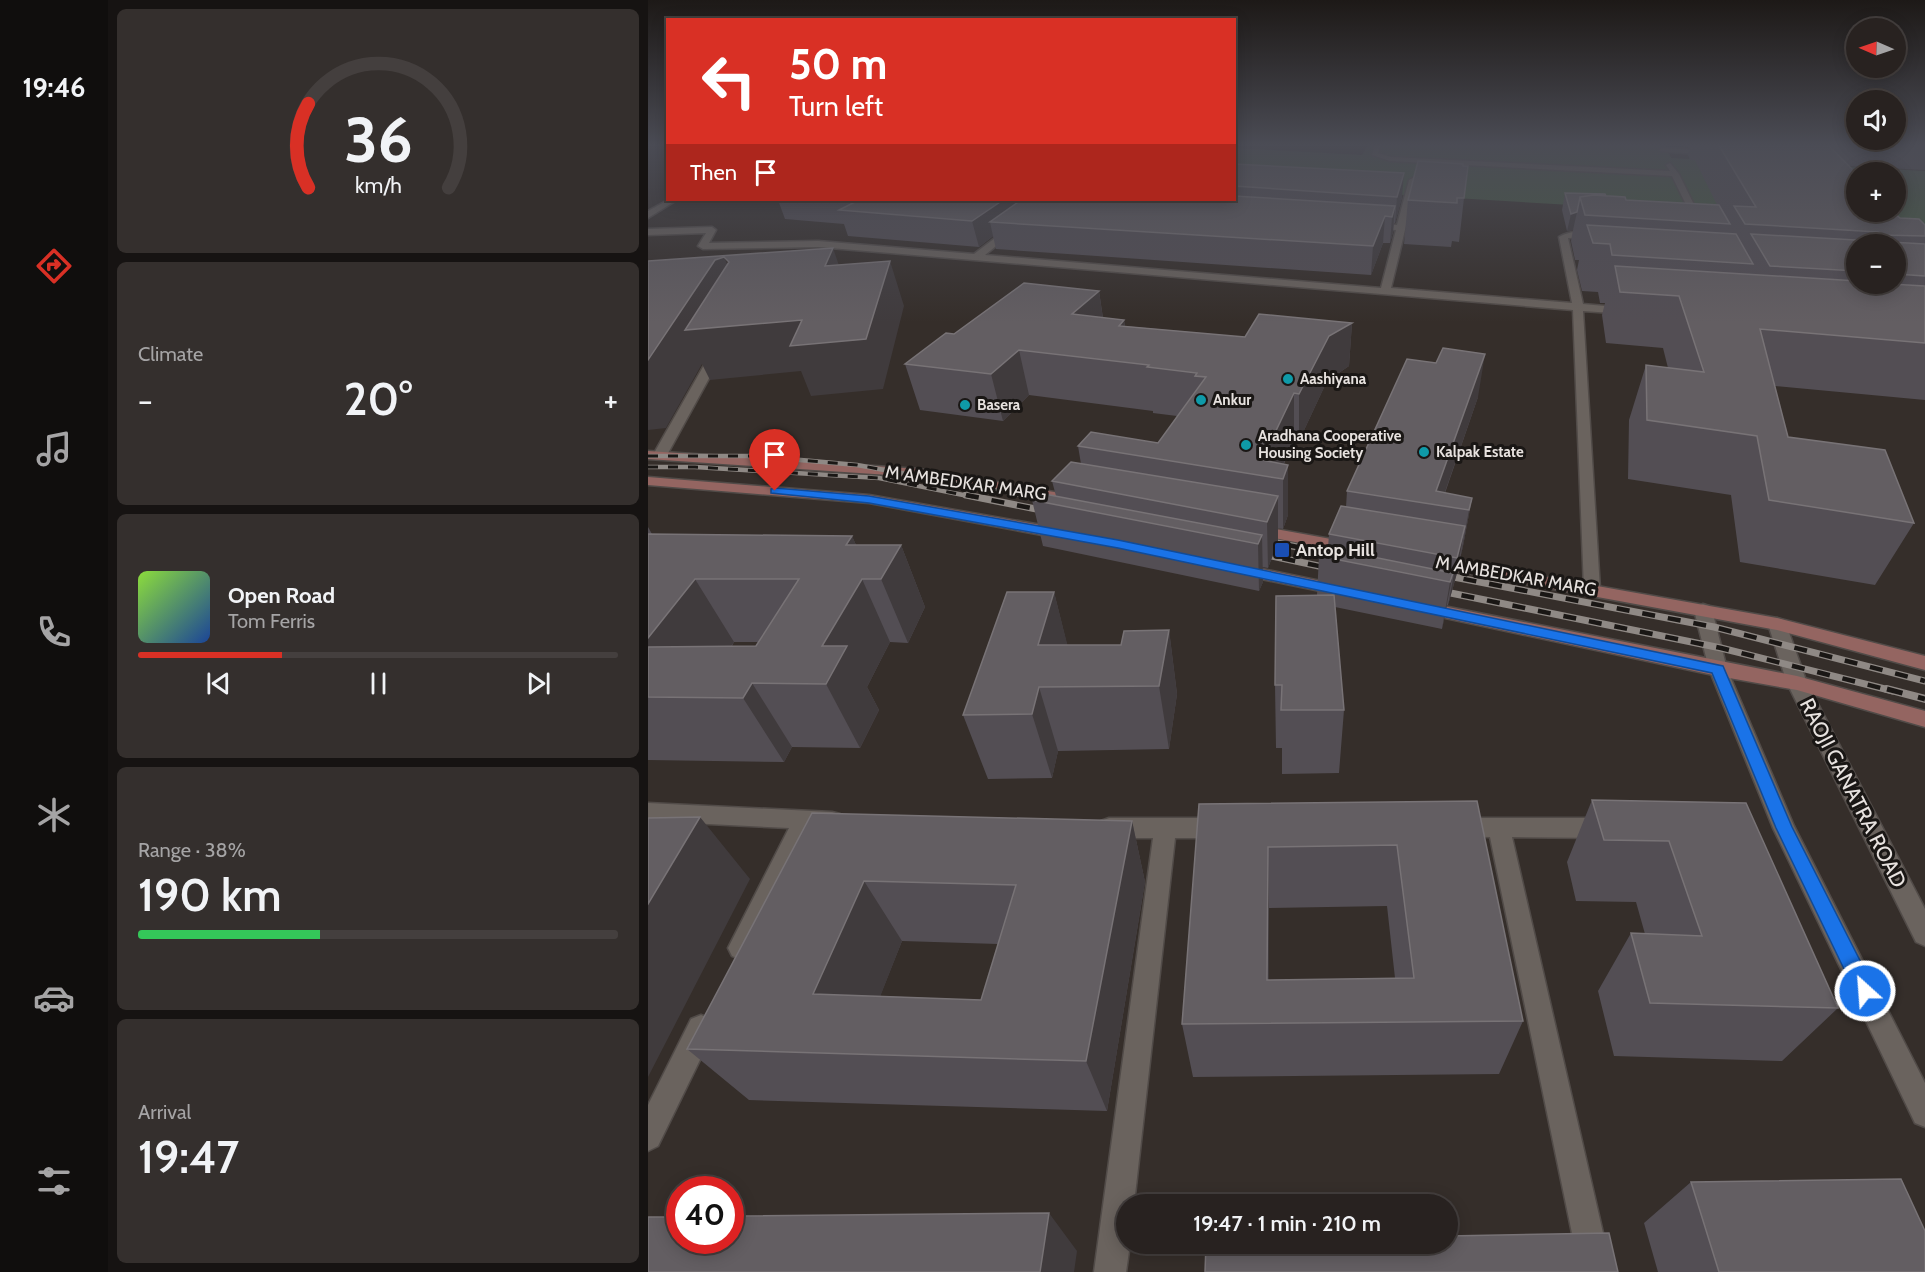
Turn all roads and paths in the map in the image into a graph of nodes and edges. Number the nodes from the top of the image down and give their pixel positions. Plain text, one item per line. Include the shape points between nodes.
1 (667, 203) edge
2 (1048, 203) edge
3 (1407, 203) edge
4 (1689, 203) edge
5 (648, 215) edge
6 (1354, 225) edge
7 (1401, 228) junction
8 (648, 232) edge
9 (1704, 234) edge
10 (1610, 235) edge
11 (975, 258) junction
12 (1569, 265) junction
13 (1581, 265) dead end
14 (1385, 291) junction
15 (1578, 307) junction
16 (1634, 311) edge
17 (725, 337) edge
18 (654, 455) edge
19 (648, 481) edge
20 (1240, 528) edge
21 (1047, 531) junction
22 (1077, 537) edge
23 (1369, 550) edge
24 (1416, 558) edge
25 (1222, 566) edge
26 (1592, 589) junction
27 (1360, 595) edge
28 (1407, 604) edge
29 (1703, 610) junction
30 (1777, 624) junction
31 (1925, 663) edge
32 (1718, 669) junction
33 (1797, 684) junction
34 (1925, 719) edge
35 (648, 812) edge
36 (804, 820) junction
37 (850, 822) edge
38 (1247, 827) edge
39 (1442, 827) edge
40 (1083, 828) edge
41 (1499, 828) junction
42 (1624, 828) edge
43 (1165, 830) junction
44 (1925, 934) edge
45 (731, 968) edge
46 (710, 1010) edge
47 (1925, 1113) edge
48 (648, 1136) edge
49 (1110, 1272) edge
50 (1596, 1272) edge

1 - 5 street
2 - 11 street
3 - 7 street
4 - 9 street
6 - 7 street
7 - 14 street
8 - 11 street via 712,230 703,246 818,244
10 - 12 street via 1584,233 1563,237
11 - 14 street
12 - 13 street
12 - 15 street
14 - 15 street
15 - 16 street
15 - 26 street
17 - 18 street
18 - 21 main road, M AMBEDKAR MARG via 920,473 1075,500
19 - 21 main road via 869,500
20 - 23 main road
21 - 22 main road
24 - 26 main road, M AMBEDKAR MARG
25 - 27 main road
26 - 29 main road, M AMBEDKAR MARG
28 - 32 main road
29 - 30 main road, M AMBEDKAR MARG
29 - 32 street
30 - 31 main road, M AMBEDKAR MARG
30 - 33 street, RAOJI GANATRA ROAD
32 - 33 main road
32 - 47 street via 1784,828
33 - 34 main road
33 - 44 street, RAOJI GANATRA ROAD
35 - 36 street
36 - 37 street
36 - 45 street
38 - 43 street
39 - 41 street
40 - 43 street
41 - 42 street
41 - 50 street
43 - 49 street
46 - 48 street

